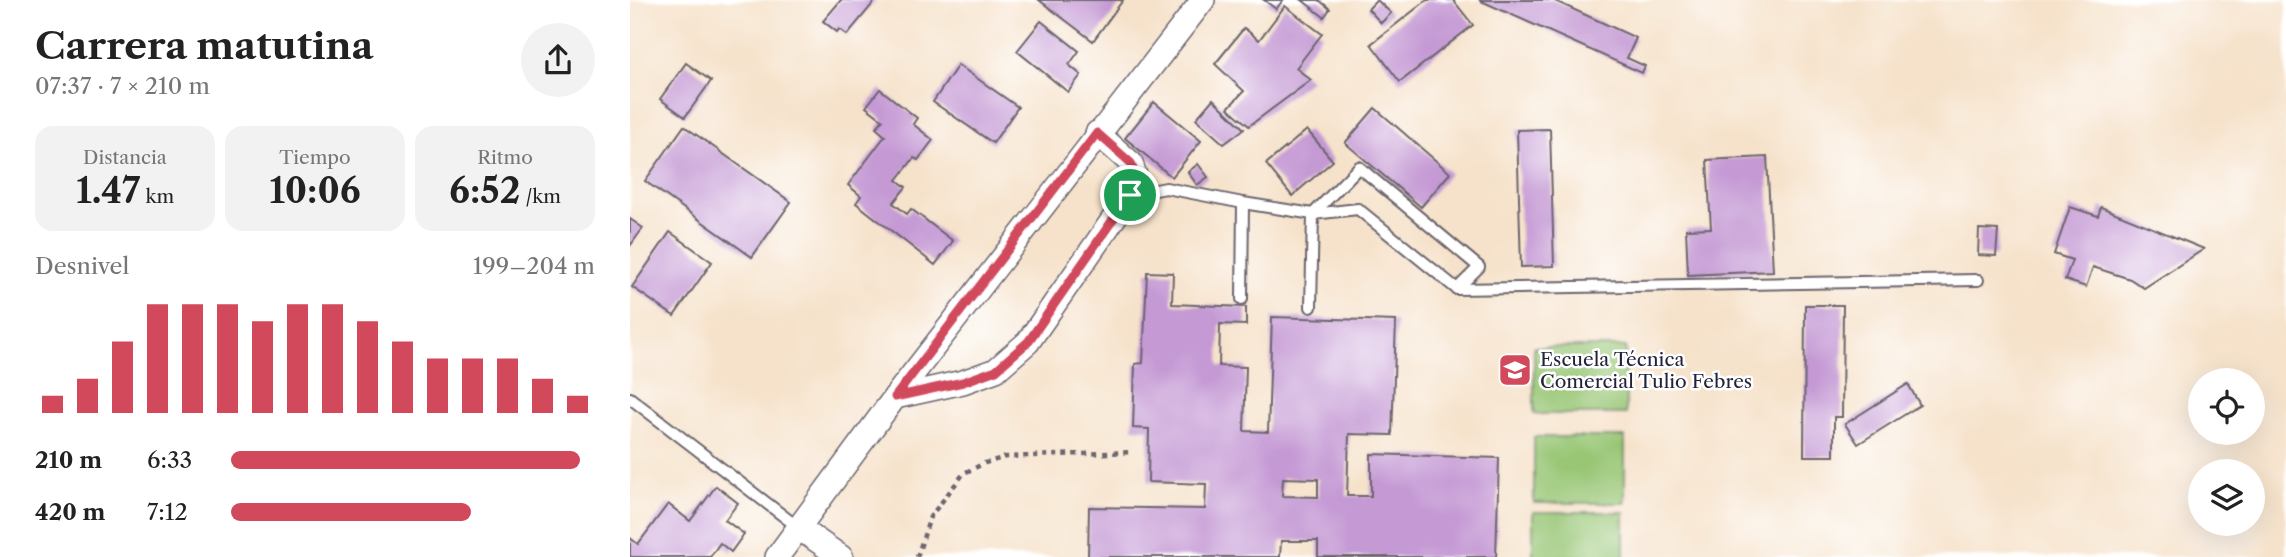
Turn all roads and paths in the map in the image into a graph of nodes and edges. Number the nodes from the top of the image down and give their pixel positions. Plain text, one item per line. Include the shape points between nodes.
1 (1203, 0) edge
2 (1097, 133) junction
3 (1130, 195) junction
4 (1243, 203) junction
5 (1313, 214) junction
6 (1978, 280) dead end
7 (1457, 289) junction
8 (1242, 299) dead end
9 (1311, 307) dead end
10 (895, 397) junction
11 (630, 398) edge
12 (1133, 452) dead end
13 (799, 528) junction
14 (777, 557) edge
15 (841, 557) edge
16 (917, 557) edge

1 - 2 street
2 - 3 street via 1131,163 1136,179
2 - 10 street
3 - 4 lane via 1166,188
3 - 10 street via 1028,342 996,370
4 - 5 lane
4 - 8 lane
5 - 7 lane via 1358,209
5 - 7 lane via 1359,167 1479,267
5 - 9 lane
6 - 7 lane
10 - 13 street
11 - 13 lane
12 - 16 path via 1006,457 964,473 929,517
13 - 14 street
13 - 15 street

